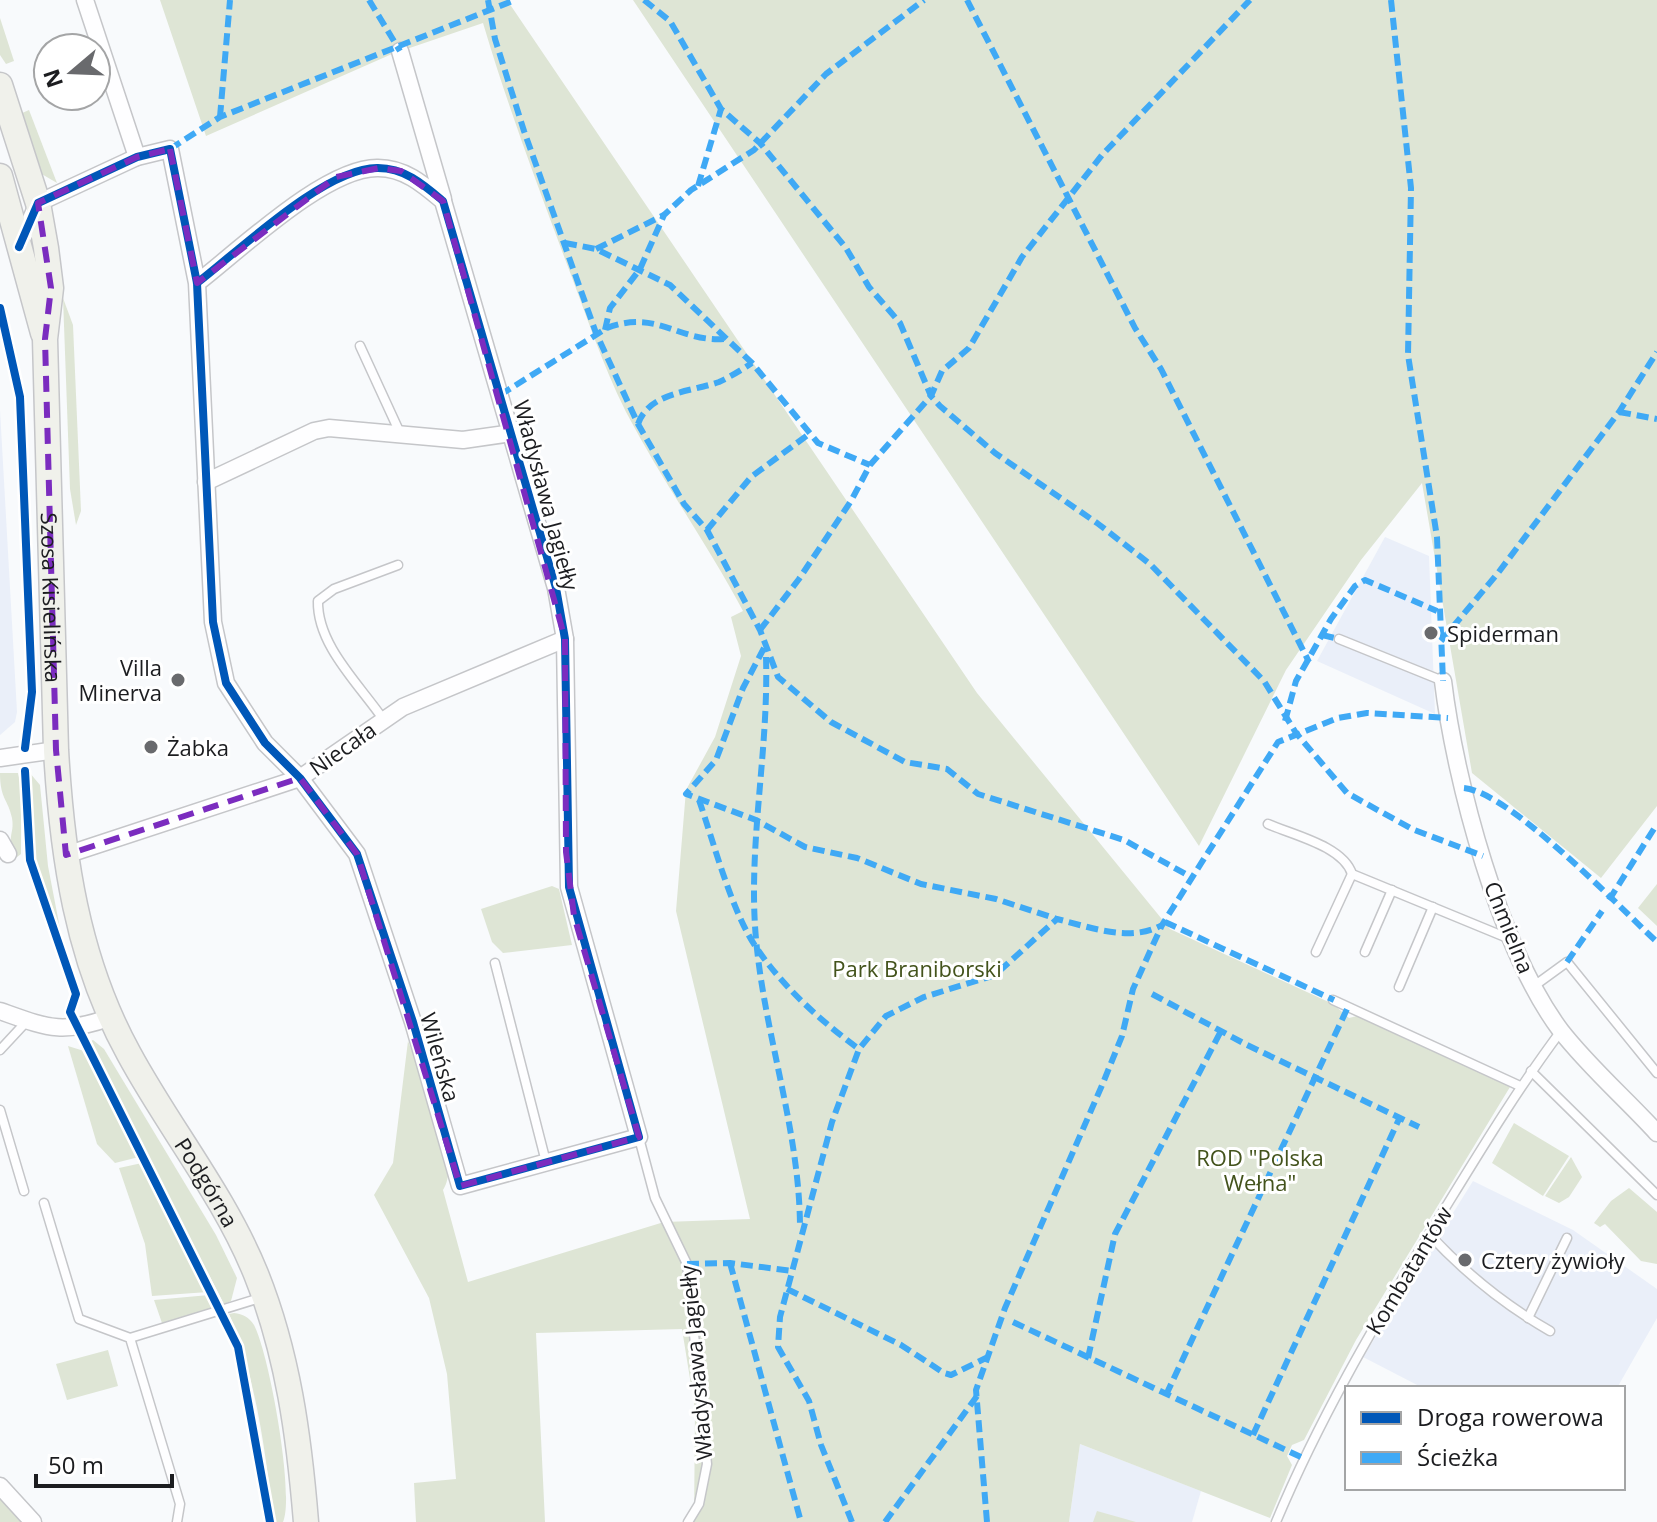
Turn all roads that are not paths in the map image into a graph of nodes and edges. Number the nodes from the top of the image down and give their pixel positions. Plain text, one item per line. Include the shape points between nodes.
1 (85, 0) edge
2 (400, 51) dead end
3 (0, 85) edge
4 (137, 157) junction
5 (10, 171) edge
6 (443, 201) junction
7 (38, 203) junction
8 (19, 247) junction
9 (197, 283) junction
10 (45, 339) junction
11 (360, 346) dead end
12 (512, 433) junction
13 (400, 434) junction
14 (206, 482) junction
15 (398, 565) dead end
16 (565, 639) junction
17 (1339, 639) dead end
18 (1443, 681) joint
19 (383, 719) junction
20 (56, 750) junction
21 (0, 758) edge
22 (300, 778) junction
23 (1268, 824) dead end
24 (66, 855) junction
25 (1352, 874) junction
26 (1392, 890) junction
27 (1433, 907) junction
28 (1514, 941) junction
29 (1316, 952) dead end
30 (1365, 952) dead end
31 (495, 963) dead end
32 (1534, 986) junction
33 (1399, 987) dead end
34 (1333, 1000) dead end
35 (0, 1011) edge
36 (111, 1017) junction
37 (27, 1021) junction
38 (1561, 1030) junction
39 (0, 1050) edge
40 (1531, 1071) junction
41 (1657, 1073) edge
42 (1520, 1086) junction
43 (0, 1110) edge
44 (1657, 1133) edge
45 (639, 1137) junction
46 (546, 1162) junction
47 (24, 1191) dead end
48 (1657, 1195) edge
49 (44, 1203) dead end
50 (1429, 1234) junction
51 (1567, 1238) dead end
52 (264, 1296) junction
53 (1528, 1318) junction
54 (1550, 1331) dead end
55 (130, 1338) junction
56 (0, 1486) edge
57 (33, 1522) edge
58 (177, 1522) edge
59 (306, 1522) edge
60 (688, 1522) edge
61 (1276, 1522) edge

1 - 4 street
2 - 6 street, Władysława Jagiełły
3 - 5 street, Szosa Kisielińska
4 - 7 street
4 - 9 street via 170,149
5 - 7 street, Szosa Kisielińska
5 - 7 street via 12,197
5 - 8 street, Szosa Kisielińska
6 - 9 street via 401,171 356,171 319,189
6 - 12 street, Władysława Jagiełły
7 - 8 street
7 - 10 street, Szosa Kisielińska via 51,288
8 - 10 street, Szosa Kisielińska
9 - 14 street
10 - 20 street, Szosa Kisielińska
11 - 13 lane
12 - 13 street, Władysława Jagiełły via 463,440
12 - 16 street, Władysława Jagiełły
13 - 14 street, Władysława Jagiełły via 314,431
14 - 22 street via 213,622 226,683 265,743
15 - 19 lane via 334,589 318,601 318,620 327,640
16 - 19 street, Niecała
16 - 45 street, Władysława Jagiełły via 569,887
17 - 18 lane
18 - 28 street, Chmielna via 1464,788 1489,878
19 - 22 street, Niecała
20 - 21 street
20 - 24 street, Szosa Kisielińska
22 - 24 street, Niecała
22 - 46 street, Wileńska via 357,854 460,1186
23 - 25 lane via 1333,852 1349,864
24 - 36 street, Podgórna via 85,950
25 - 26 lane
25 - 29 lane
26 - 27 lane
26 - 30 lane
27 - 28 lane
27 - 33 lane
28 - 32 street, Chmielna
31 - 46 lane
32 - 38 street, Chmielna
32 - 41 lane via 1567,962
34 - 42 lane
35 - 37 street
36 - 37 street via 78,1029
36 - 52 street, Podgórna via 146,1085 230,1220
37 - 39 lane
38 - 40 lane, Kombatantów
38 - 44 street, Chmielna
40 - 42 lane, Kombatantów
40 - 48 lane
42 - 50 lane, Kombatantów
43 - 47 lane
45 - 46 street, Wileńska
45 - 60 lane, Władysława Jagiełły via 655,1198 686,1259 707,1464 699,1504
49 - 55 lane via 79,1319
50 - 53 lane via 1465,1273
50 - 61 lane, Kombatantów via 1356,1355
51 - 53 lane
52 - 55 lane
52 - 59 street, Podgórna via 290,1389
53 - 54 lane
55 - 58 lane via 180,1504
56 - 57 street

